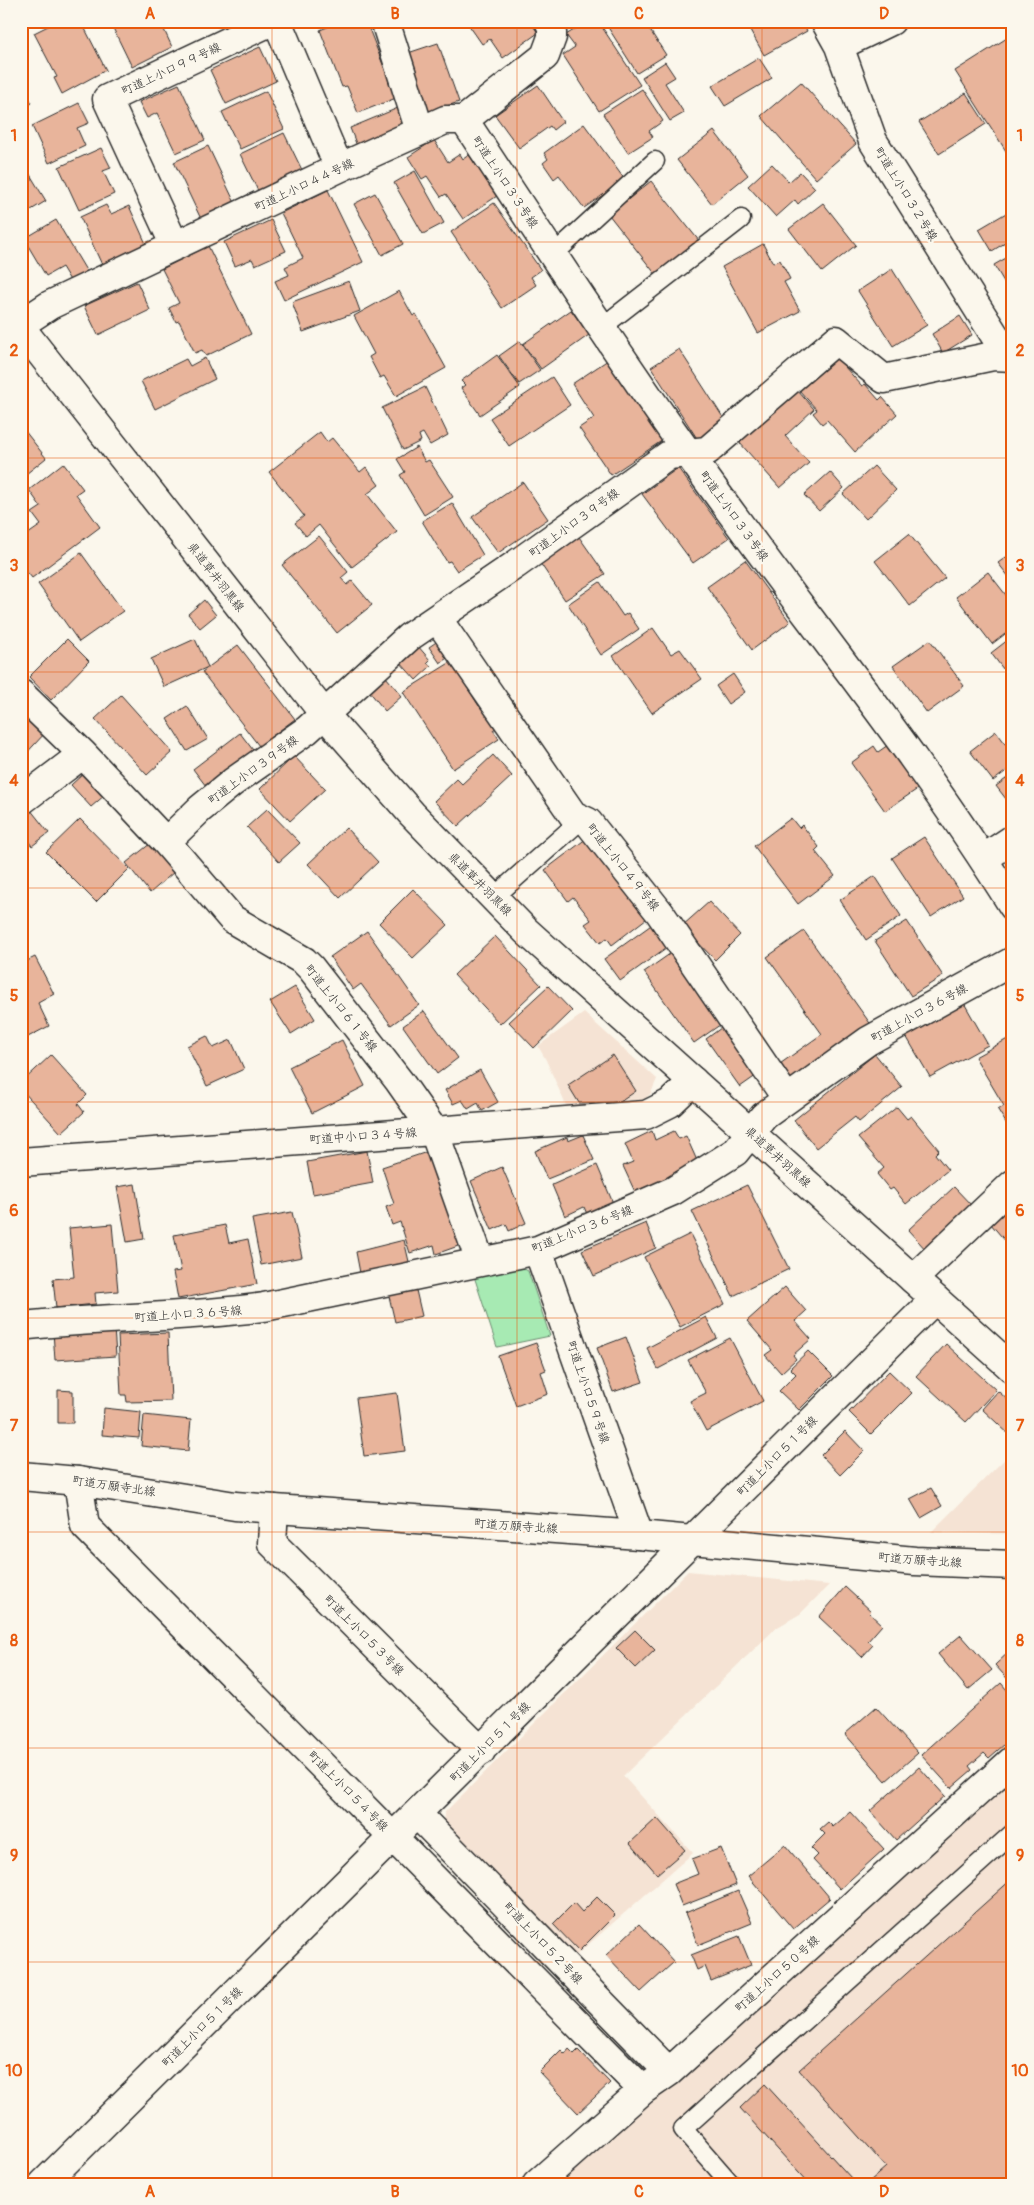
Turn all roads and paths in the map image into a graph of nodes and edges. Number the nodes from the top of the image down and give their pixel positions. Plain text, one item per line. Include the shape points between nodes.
1 (272, 21) edge
2 (277, 21) edge
3 (385, 21) edge
4 (825, 21) edge
5 (890, 21) edge
6 (554, 23) edge
7 (839, 46) junction
8 (464, 120) junction
9 (420, 131) junction
10 (655, 161) dead end
11 (340, 168) junction
12 (741, 220) dead end
13 (176, 246) junction
14 (554, 254) junction
15 (21, 324) edge
16 (602, 327) junction
17 (21, 328) edge
18 (1013, 352) edge
19 (1013, 356) edge
20 (688, 453) junction
21 (437, 618) junction
22 (21, 694) edge
23 (324, 715) junction
24 (83, 754) junction
25 (21, 801) edge
26 (582, 819) junction
27 (1013, 839) edge
28 (166, 842) junction
29 (983, 858) junction
30 (493, 898) junction
31 (1013, 906) edge
32 (1013, 960) edge
33 (692, 1081) junction
34 (787, 1099) junction
35 (434, 1131) junction
36 (752, 1134) junction
37 (21, 1162) edge
38 (1013, 1184) edge
39 (538, 1250) junction
40 (480, 1261) junction
41 (913, 1279) junction
42 (935, 1299) junction
43 (21, 1326) edge
44 (1013, 1369) edge
45 (21, 1476) edge
46 (78, 1480) junction
47 (274, 1509) junction
48 (639, 1535) junction
49 (692, 1541) junction
50 (1013, 1565) edge
51 (480, 1751) junction
52 (1013, 1760) edge
53 (417, 1814) junction
54 (1013, 1833) edge
55 (393, 1837) junction
56 (669, 2072) junction
57 (643, 2090) junction
58 (43, 2184) edge
59 (537, 2184) edge
60 (731, 2184) edge

1 - 13 street, 町道上小口９９号線 via 107,99
2 - 11 street
3 - 9 street
4 - 7 street, 町道上小口３２号線
5 - 7 street
6 - 8 street via 545,56
7 - 18 street, 町道上小口３２号線 via 873,141 997,339
8 - 9 street, 町道上小口４４号線 via 445,120
8 - 14 street, 町道上小口３３号線
9 - 11 street, 町道上小口４４号線
10 - 14 lane
11 - 13 street, 町道上小口４４号線
12 - 16 lane
13 - 15 street, 町道上小口４４号線 via 50,305
14 - 16 street, 町道上小口３３号線
16 - 20 street, 町道上小口３３号線
17 - 23 street, 県道草井羽黒線
19 - 20 street, 町道上小口３９号線 via 993,356 884,379 836,340 707,451
20 - 21 street, 町道上小口３９号線 via 669,455
20 - 29 street, 町道上小口３３号線
21 - 23 street, 町道上小口３９号線 via 409,637
21 - 26 street, 町道上小口４９号線 via 573,815
22 - 24 street, 町道上小口６１号線
23 - 28 street, 町道上小口３９号線 via 233,782
23 - 30 street, 県道草井羽黒線 via 412,814
24 - 25 street
24 - 28 street, 町道上小口６１号線
26 - 30 lane
26 - 34 street, 町道上小口４９号線 via 588,822 660,913
27 - 29 street
28 - 35 street, 町道上小口６１号線 via 232,919 311,968
29 - 31 street, 町道上小口３３号線
30 - 33 street, 県道草井羽黒線
32 - 34 street, 町道上小口３６号線 via 868,1042
33 - 35 street, 町道中小口３４号線 via 670,1103 646,1115
33 - 36 street, 県道草井羽黒線
34 - 36 street, 町道上小口３６号線 via 764,1116
35 - 37 street, 町道中小口３４号線
35 - 40 street, 町道上小口６１号線
36 - 39 street, 町道上小口３６号線 via 735,1152 673,1191
36 - 41 street, 県道草井羽黒線
38 - 41 street
39 - 40 street, 町道上小口３６号線
39 - 48 street, 町道上小口５９号線
40 - 43 street, 町道上小口３６号線 via 264,1307
41 - 42 street, 県道草井羽黒線
42 - 44 street, 県道草井羽黒線
42 - 49 street, 町道上小口５１号線
45 - 46 street, 町道万願寺北線
46 - 47 street, 町道万願寺北線 via 235,1506
46 - 55 street, 町道上小口５４号線 via 85,1526
47 - 48 street, 町道万願寺北線
47 - 51 street, 町道上小口５３号線 via 272,1543
48 - 49 street, 町道万願寺北線
49 - 50 street, 町道万願寺北線 via 915,1561
49 - 51 street, 町道上小口５１号線
51 - 53 street, 町道上小口５１号線
52 - 56 street, 町道上小口５０号線
53 - 55 street, 町道上小口５１号線
53 - 56 street, 町道上小口５２号線
54 - 60 lane via 682,2129
55 - 57 street, 町道上小口５４号線
55 - 58 street, 町道上小口５１号線
56 - 57 street, 町道上小口５０号線
57 - 59 street, 町道上小口５０号線

